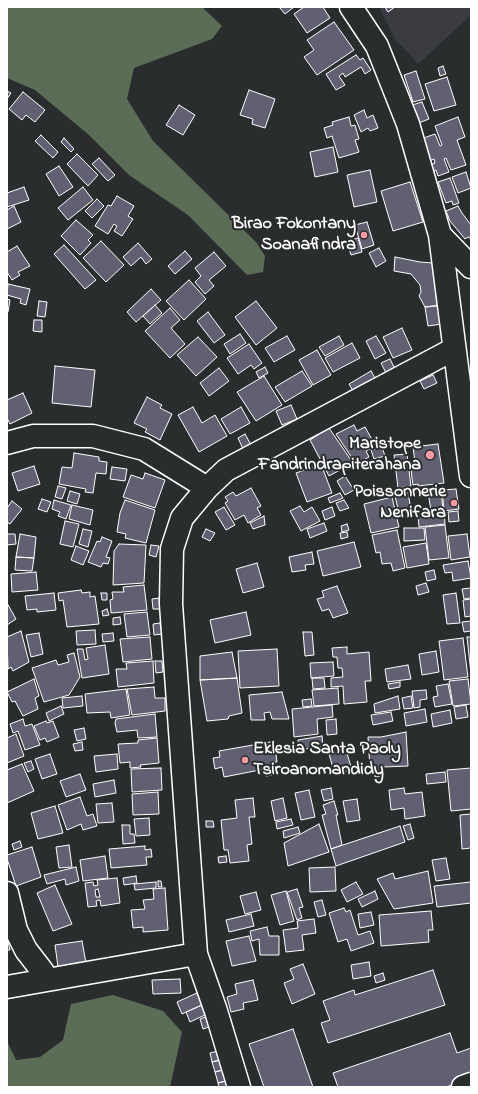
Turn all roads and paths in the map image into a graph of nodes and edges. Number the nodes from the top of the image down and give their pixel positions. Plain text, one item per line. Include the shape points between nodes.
1 (352, 7) edge
2 (440, 235) junction
3 (471, 267) edge
4 (454, 349) junction
5 (7, 443) edge
6 (471, 476) edge
7 (207, 488) junction
8 (7, 893) edge
9 (196, 954) junction
10 (42, 972) dead end
11 (7, 987) edge
12 (471, 1084) edge
13 (239, 1087) edge
14 (462, 1087) edge

1 - 2 street via 377,46 408,124
2 - 3 street
2 - 4 street
4 - 6 street
4 - 7 street via 226,470
5 - 7 street via 33,436 93,436 144,449
7 - 9 street via 182,518 172,549 172,604
8 - 10 street via 16,930 26,950
9 - 11 street
9 - 13 street
12 - 14 street

